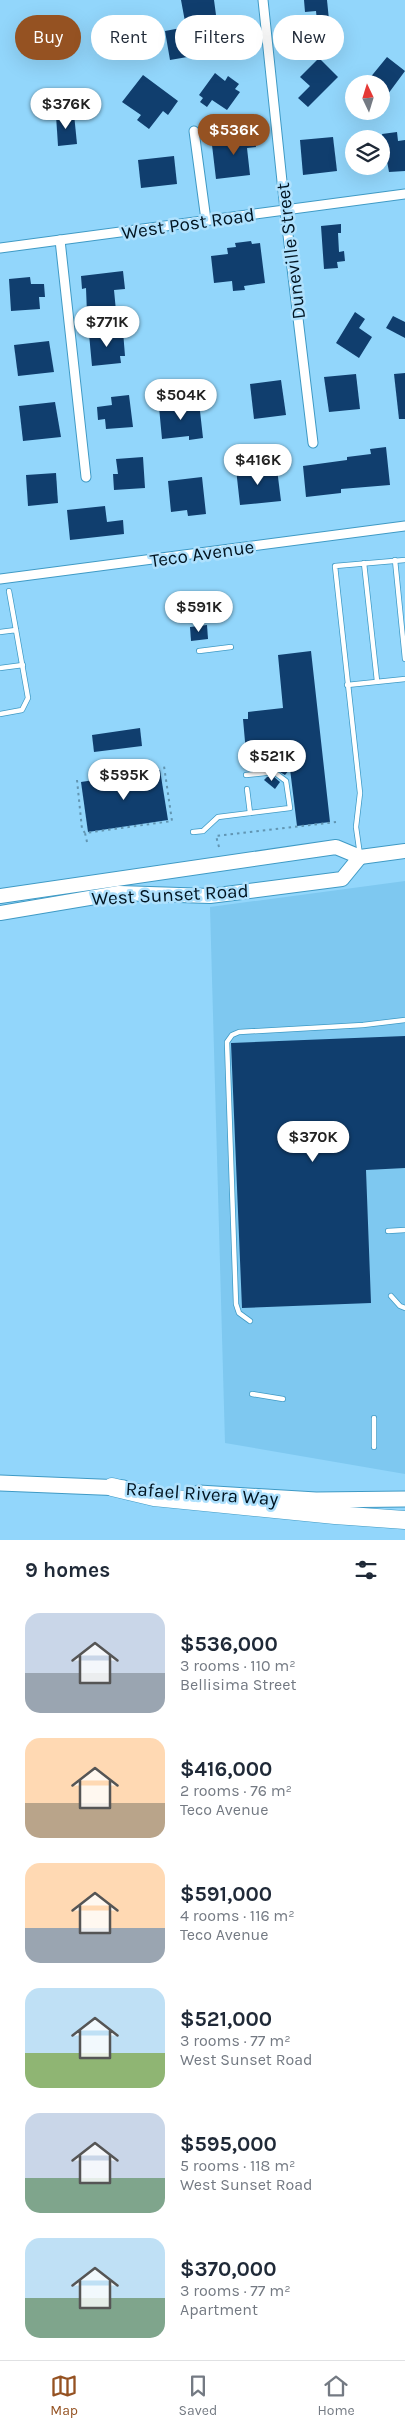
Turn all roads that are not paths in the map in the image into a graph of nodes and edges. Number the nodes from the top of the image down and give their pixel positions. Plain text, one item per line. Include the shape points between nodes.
1 (263, 0) edge
2 (194, 131) dead end
3 (405, 194) edge
4 (285, 210) junction
5 (206, 220) junction
6 (60, 240) junction
7 (0, 248) edge
8 (313, 443) dead end
9 (86, 477) dead end
10 (405, 526) edge
11 (395, 560) junction
12 (405, 560) edge
13 (364, 563) junction
14 (0, 579) edge
15 (9, 591) dead end
16 (16, 630) junction
17 (0, 632) edge
18 (231, 647) dead end
19 (199, 651) dead end
20 (405, 659) edge
21 (23, 665) junction
22 (0, 668) edge
23 (405, 679) edge
24 (376, 681) junction
25 (347, 685) junction
26 (0, 714) edge
27 (246, 775) dead end
28 (247, 789) dead end
29 (250, 813) junction
30 (193, 832) dead end
31 (405, 851) edge
32 (360, 857) junction
33 (0, 896) edge
34 (0, 913) edge
35 (405, 1020) edge
36 (405, 1230) edge
37 (388, 1231) dead end
38 (391, 1296) dead end
39 (405, 1308) edge
40 (250, 1321) dead end
41 (252, 1394) dead end
42 (283, 1399) dead end
43 (374, 1418) dead end
44 (374, 1447) dead end
45 (0, 1483) edge
46 (112, 1487) junction
47 (405, 1499) edge
48 (405, 1520) edge

1 - 4 street, Duneville Street
2 - 5 street
3 - 4 street, West Post Road
4 - 5 street, West Post Road
4 - 8 street, Duneville Street
5 - 6 street, West Post Road
6 - 7 street, West Post Road
6 - 9 street
10 - 14 street, Teco Avenue
11 - 12 lane
11 - 13 lane
11 - 20 lane
13 - 24 lane
13 - 25 lane via 335,566
15 - 16 lane
16 - 17 lane
16 - 21 lane
18 - 19 lane
21 - 22 lane
21 - 26 lane via 28,698 22,710
23 - 24 lane
24 - 25 lane
25 - 32 lane via 360,793 356,827
27 - 29 lane via 274,772 286,781 290,808
28 - 29 lane
29 - 30 lane via 218,817 203,832
31 - 32 main road
32 - 33 main road, West Sunset Road via 336,847
32 - 34 main road, West Sunset Road via 342,879 210,896 119,893
35 - 40 lane via 239,1032 227,1042 236,1304 239,1313
36 - 37 lane
38 - 39 lane
41 - 42 lane
43 - 44 lane
45 - 46 main road, Rafael Rivera Way
46 - 47 main road, Rafael Rivera Way via 288,1499
46 - 48 highway via 154,1496

